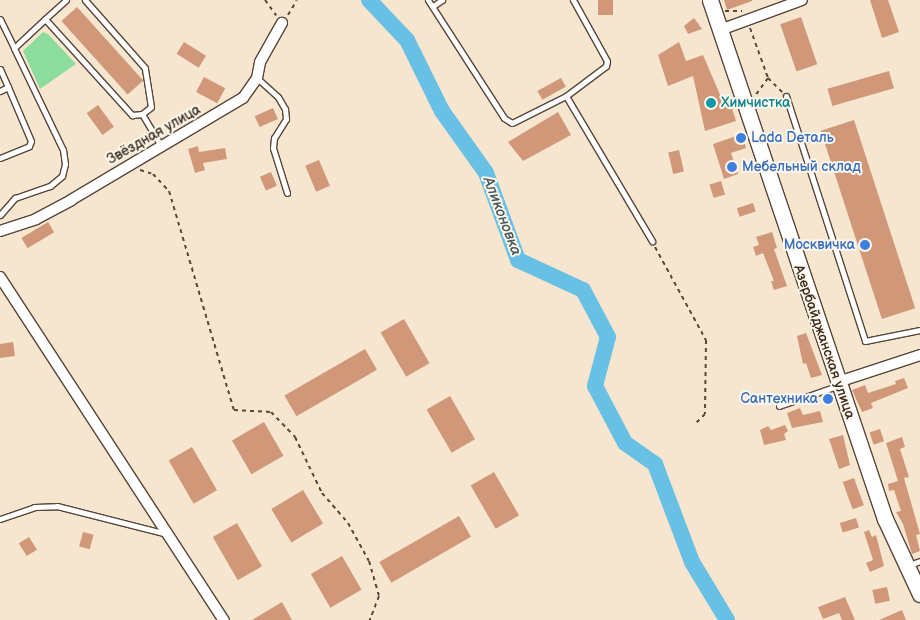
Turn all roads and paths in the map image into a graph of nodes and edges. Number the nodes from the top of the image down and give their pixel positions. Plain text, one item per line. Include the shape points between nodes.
1 (66, 0) edge
2 (85, 0) edge
3 (265, 0) edge
4 (297, 0) edge
5 (428, 0) edge
6 (442, 0) edge
7 (573, 0) edge
8 (802, 0) edge
9 (716, 3) edge
10 (433, 6) junction
11 (0, 18) edge
12 (45, 19) junction
13 (747, 19) junction
14 (282, 23) junction
15 (720, 30) junction
16 (14, 48) junction
17 (0, 69) edge
18 (257, 78) junction
19 (768, 78) junction
20 (8, 87) junction
21 (778, 88) dead end
22 (0, 91) edge
23 (566, 96) junction
24 (755, 96) dead end
25 (786, 96) joint
26 (758, 106) dead end
27 (142, 114) junction
28 (161, 146) junction
29 (0, 158) edge
30 (805, 160) junction
31 (128, 166) junction
32 (780, 170) dead end
33 (287, 193) dead end
34 (0, 215) edge
35 (0, 231) edge
36 (652, 241) joint
37 (0, 277) edge
38 (920, 330) edge
39 (920, 355) edge
40 (839, 384) junction
41 (779, 406) dead end
42 (696, 423) dead end
43 (0, 519) edge
44 (167, 534) junction
45 (920, 561) edge
46 (905, 566) junction
47 (920, 594) edge
48 (224, 620) edge
49 (370, 620) edge

1 - 12 lane
2 - 27 lane via 145,68 151,107
3 - 14 path
4 - 14 path
5 - 10 lane
6 - 10 lane
7 - 23 lane via 606,61 603,71
8 - 13 street
9 - 13 path via 730,12 745,12
9 - 15 main road, Азербайджанская улица
10 - 23 lane via 508,122 516,123
11 - 16 lane
12 - 16 lane
12 - 27 lane via 132,115
13 - 15 street
13 - 19 path
14 - 18 street, Звёздная улица via 260,62
15 - 40 main road, Азербайджанская улица
16 - 34 lane via 63,150 65,164 62,176 50,186 15,198
17 - 20 lane
18 - 28 street, Звёздная улица via 243,98
18 - 33 lane via 278,97 285,109 286,118 274,138 273,148
19 - 21 path
19 - 24 path
20 - 22 lane
20 - 29 lane via 31,141 29,146
23 - 36 lane
25 - 26 path
25 - 30 lane
27 - 28 lane
28 - 31 street, Звёздная улица
30 - 32 path
30 - 38 lane via 865,340
31 - 35 street, Звёздная улица via 36,219
31 - 49 path via 153,174 168,191 234,410 271,412 295,437 322,494 348,523 369,561 379,596
36 - 42 path via 706,340 705,414
37 - 44 street
39 - 40 street
40 - 41 lane
40 - 46 main road, Азербайджанская улица
43 - 44 lane via 34,507 57,506
44 - 48 street
45 - 46 lane
46 - 47 main road, Азербайджанская улица

